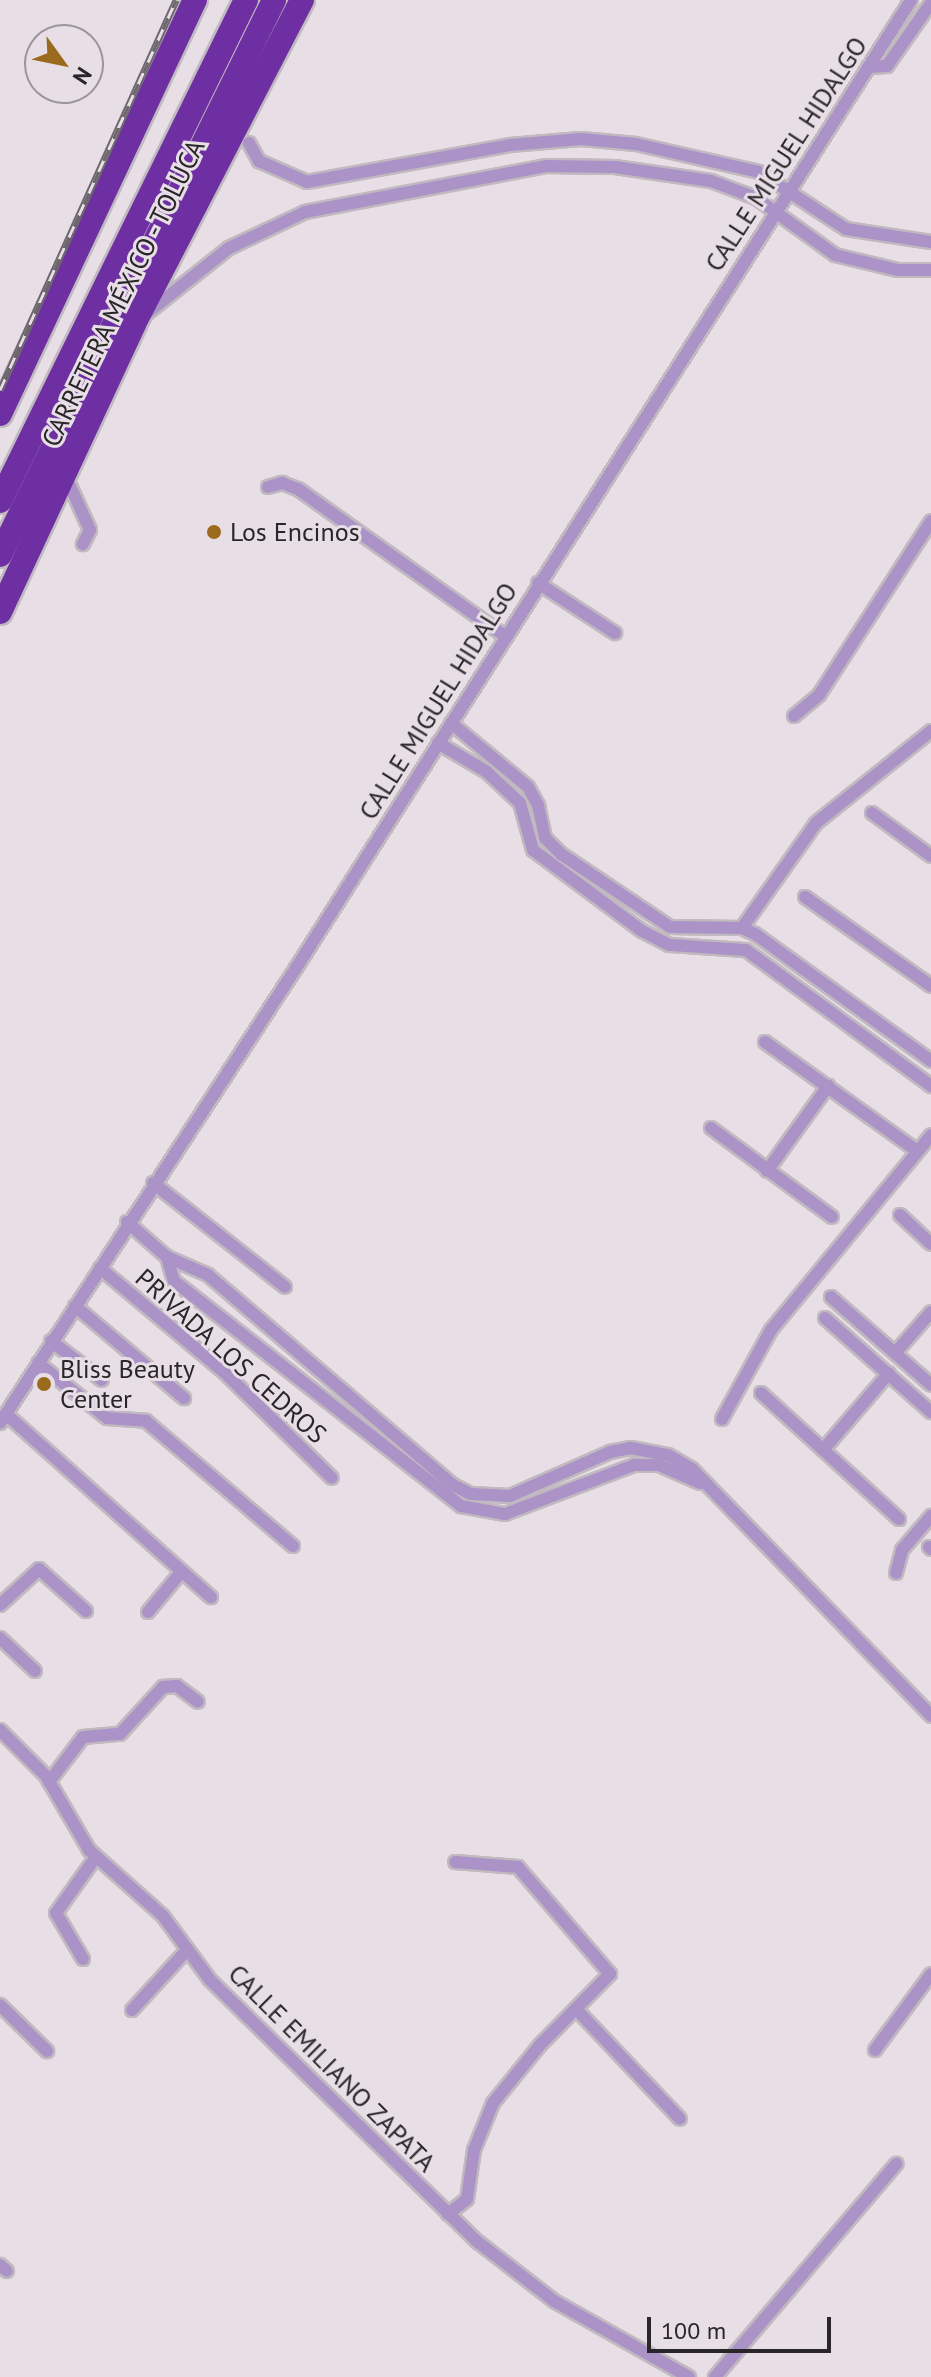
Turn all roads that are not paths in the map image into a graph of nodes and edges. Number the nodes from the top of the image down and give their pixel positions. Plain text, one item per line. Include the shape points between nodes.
1 (195, 0) edge
2 (231, 0) edge
3 (246, 0) edge
4 (274, 0) edge
5 (302, 0) edge
6 (911, 0) edge
7 (931, 3) edge
8 (868, 67) junction
9 (248, 102) junction
10 (249, 143) joint
11 (156, 178) junction
12 (788, 189) junction
13 (775, 211) junction
14 (846, 229) junction
15 (931, 242) edge
16 (835, 255) junction
17 (931, 270) edge
18 (134, 324) junction
19 (0, 414) edge
20 (66, 477) junction
21 (268, 487) dead end
22 (10, 508) edge
23 (931, 521) edge
24 (931, 538) edge
25 (83, 544) dead end
26 (916, 544) junction
27 (0, 555) edge
28 (538, 583) junction
29 (0, 612) edge
30 (615, 633) dead end
31 (505, 636) junction
32 (794, 716) dead end
33 (451, 723) junction
34 (931, 731) edge
35 (473, 740) junction
36 (438, 743) junction
37 (463, 755) junction
38 (513, 772) junction
39 (502, 784) junction
40 (872, 813) dead end
41 (931, 856) edge
42 (805, 897) dead end
43 (742, 928) junction
44 (698, 929) junction
45 (698, 946) junction
46 (931, 986) edge
47 (765, 1042) dead end
48 (931, 1061) edge
49 (828, 1086) junction
50 (931, 1086) edge
51 (711, 1128) dead end
52 (931, 1135) edge
53 (917, 1151) junction
54 (767, 1171) junction
55 (153, 1183) junction
56 (900, 1215) dead end
57 (832, 1217) dead end
58 (127, 1222) junction
59 (931, 1244) edge
60 (167, 1257) junction
61 (100, 1268) junction
62 (285, 1287) dead end
63 (831, 1297) dead end
64 (75, 1306) junction
65 (931, 1312) edge
66 (825, 1318) dead end
67 (51, 1341) junction
68 (896, 1352) junction
69 (38, 1363) junction
70 (889, 1373) junction
71 (102, 1380) dead end
72 (931, 1385) edge
73 (761, 1393) dead end
74 (184, 1398) dead end
75 (931, 1412) edge
76 (3, 1418) edge
77 (722, 1419) dead end
78 (823, 1450) junction
79 (332, 1478) dead end
80 (710, 1488) junction
81 (553, 1495) junction
82 (510, 1496) junction
83 (931, 1516) edge
84 (899, 1519) dead end
85 (293, 1546) dead end
86 (182, 1571) junction
87 (896, 1573) dead end
88 (211, 1597) dead end
89 (0, 1605) edge
90 (86, 1611) dead end
91 (148, 1612) dead end
92 (0, 1638) edge
93 (35, 1671) dead end
94 (198, 1702) dead end
95 (931, 1716) edge
96 (0, 1730) edge
97 (49, 1782) junction
98 (96, 1857) junction
99 (455, 1862) dead end
100 (186, 1951) junction
101 (83, 1959) dead end
102 (931, 1974) edge
103 (0, 2005) edge
104 (576, 2009) junction
105 (132, 2010) dead end
106 (875, 2050) dead end
107 (47, 2051) dead end
108 (680, 2119) dead end
109 (896, 2164) dead end
110 (448, 2214) junction
111 (689, 2377) edge
112 (715, 2377) edge

1 - 19 highway
2 - 11 highway
3 - 11 highway
4 - 22 highway
5 - 9 highway, CARRETERA MÉXICO - TOLUCA
6 - 8 street, CALLE MIGUEL HIDALGO
7 - 8 street via 887,66
8 - 12 street, CALLE MIGUEL HIDALGO
9 - 10 highway
9 - 18 highway, CARRETERA MÉXICO - TOLUCA
10 - 12 street via 259,161 307,182 510,145 581,139 702,156 759,172
11 - 22 highway
12 - 13 street, CALLE MIGUEL HIDALGO
12 - 14 street
13 - 16 street
13 - 18 street via 711,181 615,167 546,166 421,187 305,212 229,248
13 - 28 street, CALLE MIGUEL HIDALGO
14 - 15 street
14 - 16 street
16 - 17 street via 898,270
18 - 20 highway, CARRETERA MÉXICO - TOLUCA
20 - 25 street via 90,530
20 - 29 highway, CARRETERA MÉXICO - TOLUCA
21 - 31 street via 282,483 298,489
22 - 27 highway
23 - 26 street
24 - 26 street
26 - 32 street via 819,695
28 - 30 street
28 - 31 street, CALLE MIGUEL HIDALGO
31 - 33 street, CALLE MIGUEL HIDALGO
33 - 35 street
33 - 36 street, CALLE MIGUEL HIDALGO
34 - 43 street via 816,823
35 - 37 street
35 - 38 street
36 - 37 street
36 - 55 street, CALLE MIGUEL HIDALGO
37 - 39 street
38 - 39 street
38 - 44 street via 535,796 541,829 551,847 658,922
39 - 45 street via 520,803 528,844 541,858 653,938
40 - 41 street
42 - 46 street
43 - 44 street
43 - 48 street
44 - 45 street
45 - 50 street via 746,950
47 - 49 street
49 - 53 street
49 - 54 street
51 - 54 street
52 - 53 street
53 - 77 street via 771,1330
54 - 57 street
55 - 58 street, CALLE MIGUEL HIDALGO
55 - 62 street
56 - 59 street
58 - 60 street
58 - 61 street, CALLE MIGUEL HIDALGO
60 - 81 street via 174,1281 445,1497 488,1515 527,1509
60 - 82 street via 208,1275 453,1485 491,1498
61 - 64 street, CALLE MIGUEL HIDALGO
61 - 79 street, PRIVADA LOS CEDROS via 224,1372
63 - 68 street
64 - 67 street, CALLE MIGUEL HIDALGO
64 - 74 street
65 - 68 street
66 - 70 street
67 - 69 street, CALLE MIGUEL HIDALGO
67 - 71 street
68 - 72 street
69 - 76 street, CALLE MIGUEL HIDALGO
69 - 85 street via 107,1418 146,1421
70 - 75 street
70 - 78 street
73 - 78 street
76 - 86 street
78 - 84 street
80 - 81 street via 659,1465 634,1465
80 - 82 street via 668,1455 631,1448 610,1452
80 - 95 street
81 - 82 street
83 - 87 street via 902,1550
86 - 88 street
86 - 91 street
89 - 90 street via 39,1569
92 - 93 street
94 - 97 street via 177,1686 163,1687 120,1734 83,1737
96 - 97 street, CALLE EMILIANO ZAPATA
97 - 98 street, CALLE EMILIANO ZAPATA
98 - 100 street, CALLE EMILIANO ZAPATA via 163,1916
98 - 101 street via 56,1913
99 - 104 street via 518,1867 608,1969 608,1977
100 - 105 street
100 - 110 street, CALLE EMILIANO ZAPATA
102 - 106 street
103 - 107 street
104 - 108 street
104 - 110 street via 493,2103 474,2150 467,2199
109 - 112 street
110 - 111 street, CALLE EMILIANO ZAPATA via 541,2293

